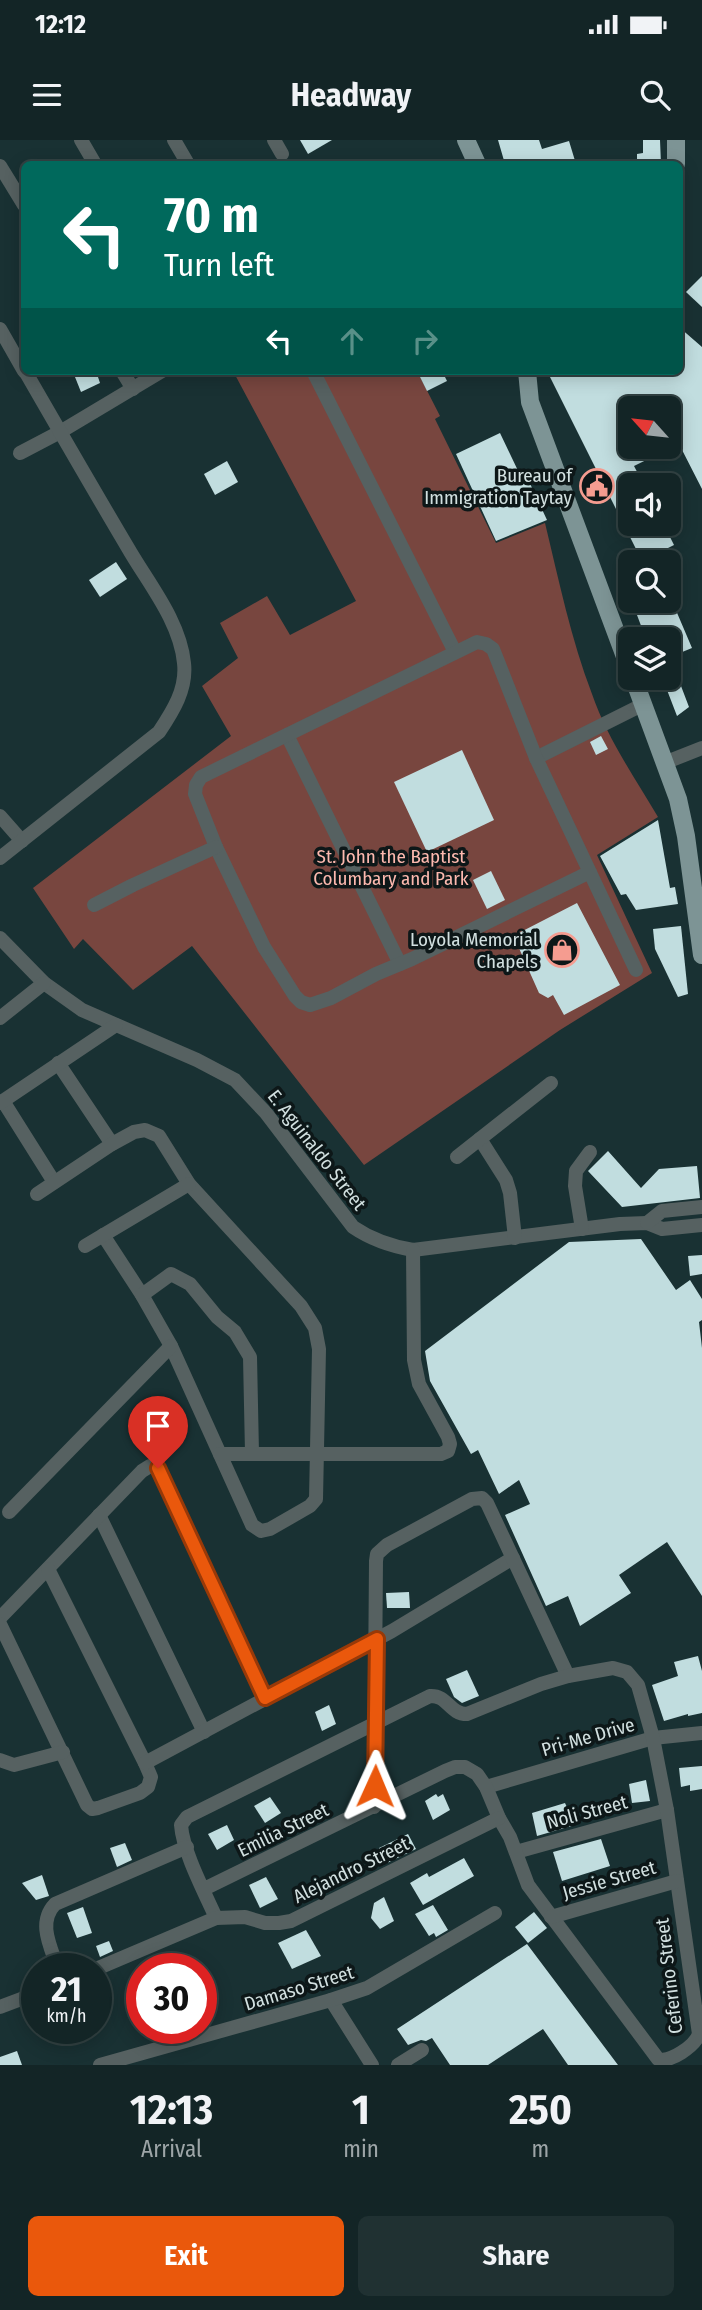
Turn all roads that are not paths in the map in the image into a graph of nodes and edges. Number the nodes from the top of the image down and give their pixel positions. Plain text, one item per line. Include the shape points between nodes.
1 (81, 140) edge
2 (174, 140) edge
3 (274, 140) edge
4 (466, 140) edge
5 (676, 140) edge
6 (282, 154) dead end
7 (93, 161) edge
8 (186, 161) edge
9 (476, 161) edge
10 (677, 161) edge
11 (0, 166) edge
12 (21, 200) edge
13 (0, 328) edge
14 (21, 364) edge
15 (27, 375) edge
16 (124, 375) edge
17 (156, 375) edge
18 (315, 375) edge
19 (527, 375) edge
20 (133, 389) junction
21 (60, 432) junction
22 (20, 453) dead end
23 (618, 638) edge
24 (455, 653) junction
25 (637, 690) edge
26 (642, 705) junction
27 (287, 735) junction
28 (702, 748) edge
29 (536, 758) junction
30 (664, 763) junction
31 (0, 816) edge
32 (22, 841) junction
33 (216, 847) junction
34 (0, 858) edge
35 (590, 872) junction
36 (94, 905) dead end
37 (0, 938) edge
38 (702, 955) edge
39 (400, 964) junction
40 (636, 970) dead end
41 (44, 983) junction
42 (0, 1018) edge
43 (116, 1025) junction
44 (58, 1063) junction
45 (551, 1083) dead end
46 (1, 1102) edge
47 (480, 1139) junction
48 (112, 1144) junction
49 (590, 1152) dead end
50 (457, 1157) dead end
51 (54, 1182) junction
52 (189, 1184) junction
53 (37, 1194) dead end
54 (702, 1206) edge
55 (647, 1223) junction
56 (702, 1225) edge
57 (582, 1229) junction
58 (103, 1235) junction
59 (515, 1238) junction
60 (85, 1246) dead end
61 (413, 1251) junction
62 (142, 1295) junction
63 (171, 1346) junction
64 (252, 1452) junction
65 (316, 1453) junction
66 (220, 1454) junction
67 (9, 1512) dead end
68 (99, 1515) junction
69 (513, 1558) junction
70 (48, 1569) junction
71 (0, 1618) edge
72 (0, 1624) edge
73 (377, 1639) junction
74 (568, 1676) junction
75 (265, 1698) junction
76 (376, 1722) junction
77 (204, 1732) junction
78 (702, 1733) edge
79 (653, 1738) junction
80 (63, 1752) junction
81 (0, 1760) edge
82 (145, 1763) junction
83 (486, 1787) junction
84 (374, 1807) junction
85 (667, 1810) junction
86 (499, 1818) junction
87 (187, 1847) junction
88 (516, 1852) junction
89 (677, 1881) junction
90 (204, 1889) junction
91 (495, 1913) dead end
92 (551, 1917) junction
93 (216, 1918) junction
94 (53, 1953) edge
95 (112, 1962) edge
96 (21, 1999) edge
97 (331, 2000) junction
98 (0, 2007) edge
99 (422, 2050) dead end
100 (100, 2065) edge
101 (372, 2065) edge
102 (398, 2065) edge

1 - 7 street
2 - 8 street
3 - 6 street
4 - 9 main road
5 - 10 main road
11 - 12 street
13 - 14 street
15 - 21 street
16 - 20 street
17 - 20 street
18 - 24 street
19 - 23 main road via 530,402
20 - 21 street
21 - 22 street
21 - 32 street via 171,621 184,664 183,688 159,732
24 - 27 street
24 - 29 street via 477,642 493,649
25 - 26 main road
26 - 29 street
26 - 30 main road
27 - 33 street via 201,777 195,794
27 - 39 street
28 - 30 street
29 - 35 street
30 - 38 main road via 686,836
31 - 32 street
32 - 34 street
33 - 36 street
33 - 39 street via 264,947 301,1002 310,1005 331,998
35 - 39 street
35 - 40 street
37 - 41 street, E. Aguinaldo Street
41 - 42 street
41 - 43 street, E. Aguinaldo Street via 82,1010
43 - 44 street
43 - 61 street, E. Aguinaldo Street via 236,1080 353,1227 389,1246
44 - 46 street
44 - 48 street
45 - 47 street
46 - 51 street
47 - 50 street
47 - 59 street via 506,1180
48 - 51 street
48 - 52 street via 145,1130 159,1136
49 - 57 street via 576,1171
51 - 53 street
52 - 58 street
52 - 65 street via 302,1306 314,1328 319,1349
54 - 55 street, E. Aguinaldo Street via 662,1211
55 - 56 street, E. Aguinaldo Street via 662,1229
55 - 57 street, E. Aguinaldo Street
57 - 59 street, E. Aguinaldo Street
58 - 60 street
58 - 62 street
59 - 61 street, E. Aguinaldo Street
61 - 65 street via 414,1360 419,1384 448,1437 448,1451
62 - 63 street
62 - 64 street via 171,1275 182,1278 236,1332 250,1357
63 - 66 street
63 - 67 street
64 - 65 street
64 - 66 street
65 - 66 street via 316,1499 261,1531 252,1525
68 - 70 street
68 - 75 street via 142,1471 158,1468
68 - 77 street
69 - 73 street
69 - 73 street via 482,1498 472,1499 387,1545 376,1561
69 - 74 street
70 - 71 street
70 - 82 street
72 - 80 street
73 - 75 street
73 - 76 street
74 - 76 street via 467,1714 458,1714 438,1695
74 - 79 street, Ceferino Street via 613,1668 627,1672 638,1685
75 - 77 street
76 - 84 street
76 - 87 street via 187,1817 181,1825
77 - 82 street
78 - 79 street, Pri-Me Drive
79 - 83 street, Pri-Me Drive
79 - 85 street, Ceferino Street
80 - 81 street via 14,1765
80 - 82 street via 92,1809 148,1787 151,1777
83 - 84 street, Emilia Street via 477,1774 455,1767
83 - 86 street, Ceferino Street
84 - 90 street, Emilia Street
85 - 88 street, Noli Street
85 - 89 street, Ceferino Street
86 - 88 street, Ceferino Street
86 - 93 street, Alejandro Street via 291,1921
87 - 90 street
87 - 94 street via 55,1904 47,1916 46,1932
88 - 92 street, Ceferino Street via 528,1885
89 - 92 street, Jessie Street
89 - 92 street, Ceferino Street via 699,2034 693,2044 668,2060 658,2059
90 - 93 street
91 - 97 street, Damaso Street via 367,1988
93 - 95 street, Alejandro Street
96 - 98 street
97 - 100 street, Damaso Street
97 - 101 street
99 - 102 street

